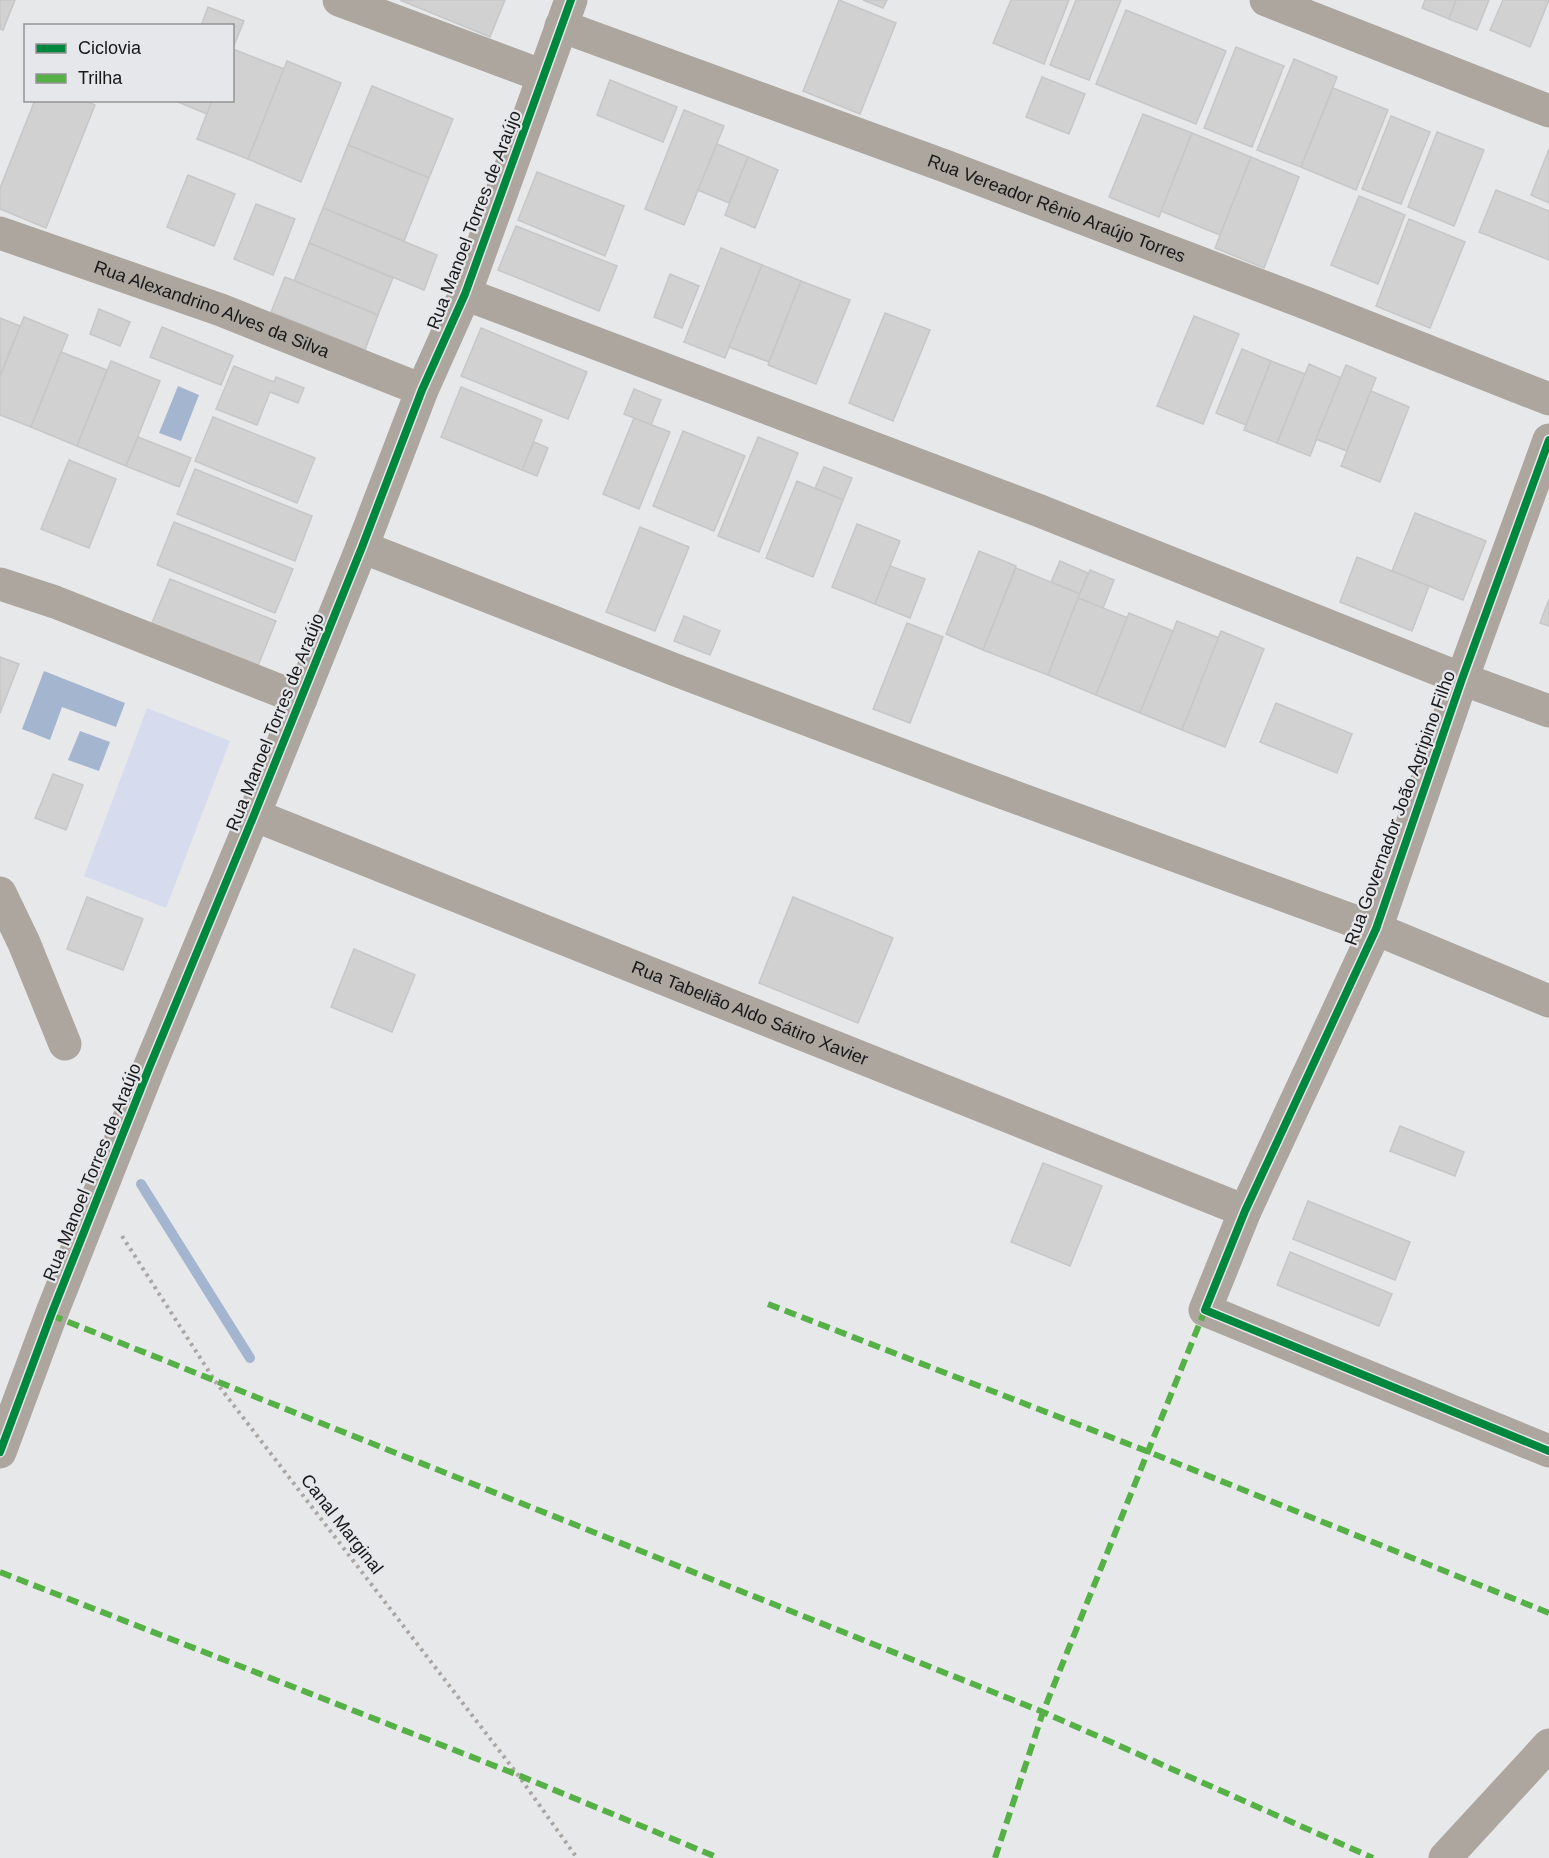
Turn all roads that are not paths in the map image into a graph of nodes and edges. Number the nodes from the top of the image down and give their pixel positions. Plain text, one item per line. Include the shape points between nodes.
1 (339, 0) edge
2 (1266, 0) edge
3 (566, 13) edge
4 (543, 76) junction
5 (1549, 111) edge
6 (0, 233) edge
7 (465, 294) junction
8 (422, 390) junction
9 (1549, 399) edge
10 (1549, 440) edge
11 (362, 547) junction
12 (0, 584) edge
13 (1462, 679) junction
14 (301, 699) junction
15 (1549, 711) edge
16 (254, 815) junction
17 (0, 892) edge
18 (1376, 929) junction
19 (1549, 1001) edge
20 (64, 1044) dead end
21 (1245, 1211) junction
22 (1549, 1451) edge
23 (0, 1452) edge
24 (1549, 1745) edge
25 (1445, 1858) edge

1 - 4 street
2 - 5 street
3 - 4 street, Rua Manoel Torres de Araújo
3 - 9 street, Rua Vereador Rênio Araújo Torres via 945,166
4 - 7 street, Rua Manoel Torres de Araújo
6 - 8 street, Rua Alexandrino Alves da Silva via 221,310
7 - 8 street, Rua Manoel Torres de Araújo
7 - 13 street via 1040,511
8 - 11 street, Rua Manoel Torres de Araújo
10 - 13 street, Rua Governador João Agripino Filho
11 - 14 street, Rua Manoel Torres de Araújo
11 - 18 street via 678,671
12 - 14 street
13 - 15 street
13 - 18 street, Rua Governador João Agripino Filho
14 - 16 street, Rua Manoel Torres de Araújo
16 - 21 street, Rua Tabelião Aldo Sátiro Xavier
16 - 23 street, Rua Manoel Torres de Araújo via 98,1197
17 - 20 street
18 - 19 street
18 - 21 street, Rua Governador João Agripino Filho
21 - 22 street, Rua Governador João Agripino Filho via 1205,1310
24 - 25 street

